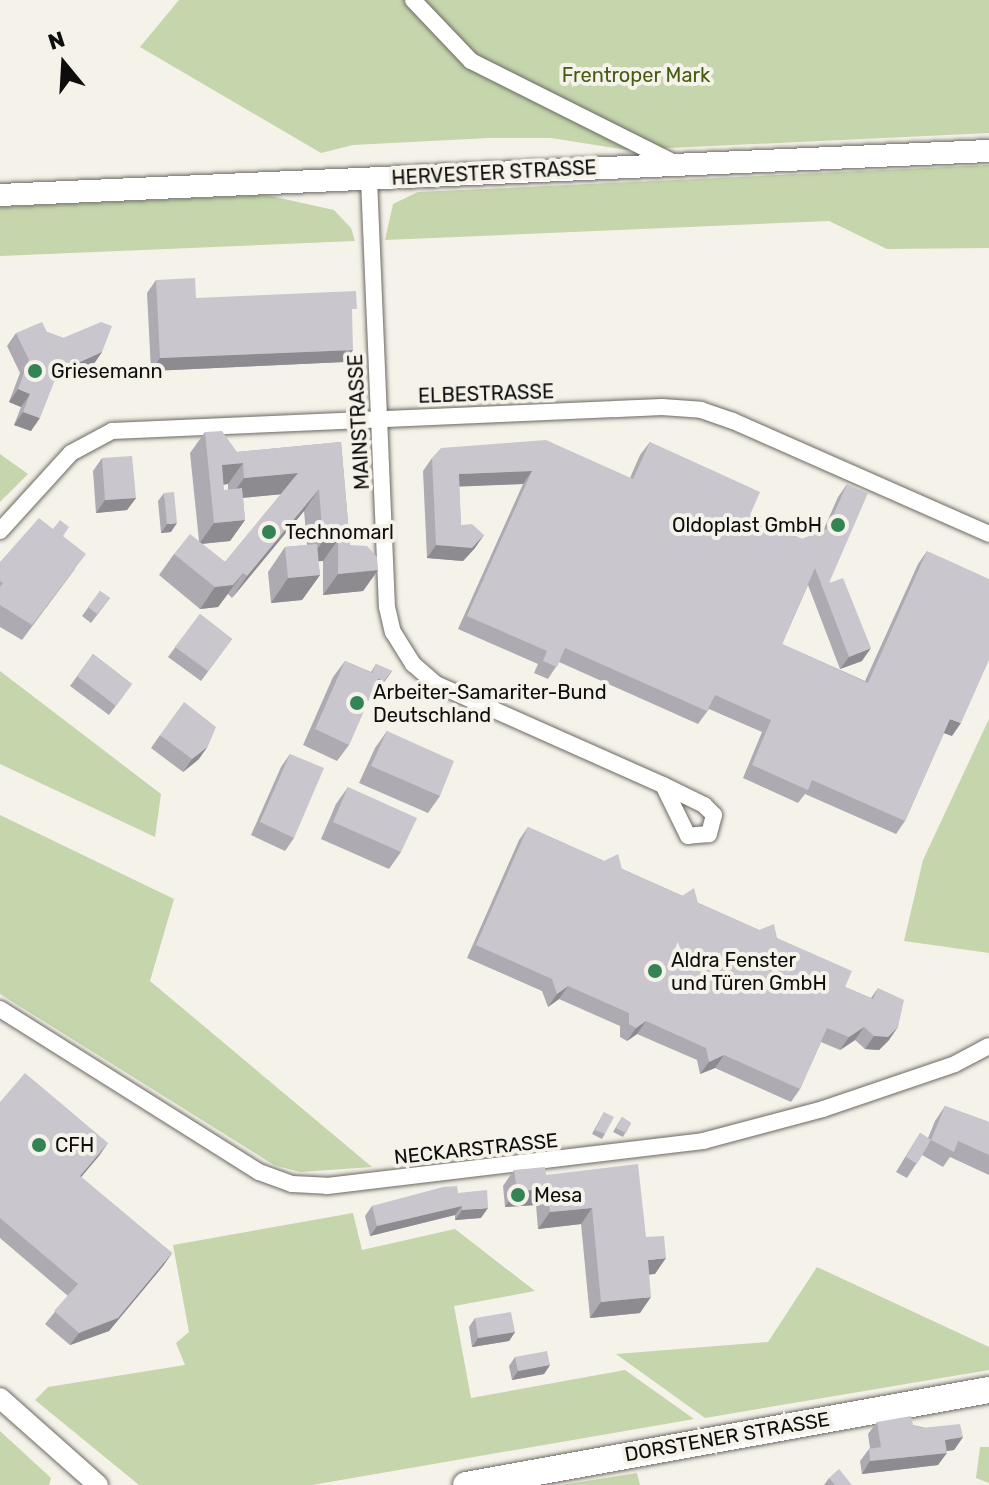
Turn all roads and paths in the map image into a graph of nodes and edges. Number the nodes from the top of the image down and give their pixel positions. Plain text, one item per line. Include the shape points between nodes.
1 (413, 0) edge
2 (989, 151) edge
3 (677, 164) junction
4 (369, 179) junction
5 (0, 195) edge
6 (380, 418) junction
7 (0, 531) edge
8 (989, 534) edge
9 (663, 785) dead end
10 (0, 1009) edge
11 (989, 1046) edge
12 (989, 1390) edge
13 (0, 1398) edge
14 (98, 1485) edge
15 (466, 1485) edge

1 - 3 street via 471,61
2 - 3 main road, HERVESTER STRASSE
3 - 4 main road, HERVESTER STRASSE
4 - 5 main road, HERVESTER STRASSE
4 - 6 street, MAINSTRASSE
6 - 7 street, ELBESTRASSE via 112,431 71,453
6 - 8 street, ELBESTRASSE via 701,410
6 - 9 street, MAINSTRASSE via 387,607 393,632 413,664 436,684
10 - 11 street, NECKARSTRASSE via 259,1172 292,1184 327,1186 703,1141 836,1105 955,1064
12 - 15 main road, DORSTENER STRASSE
13 - 14 street

